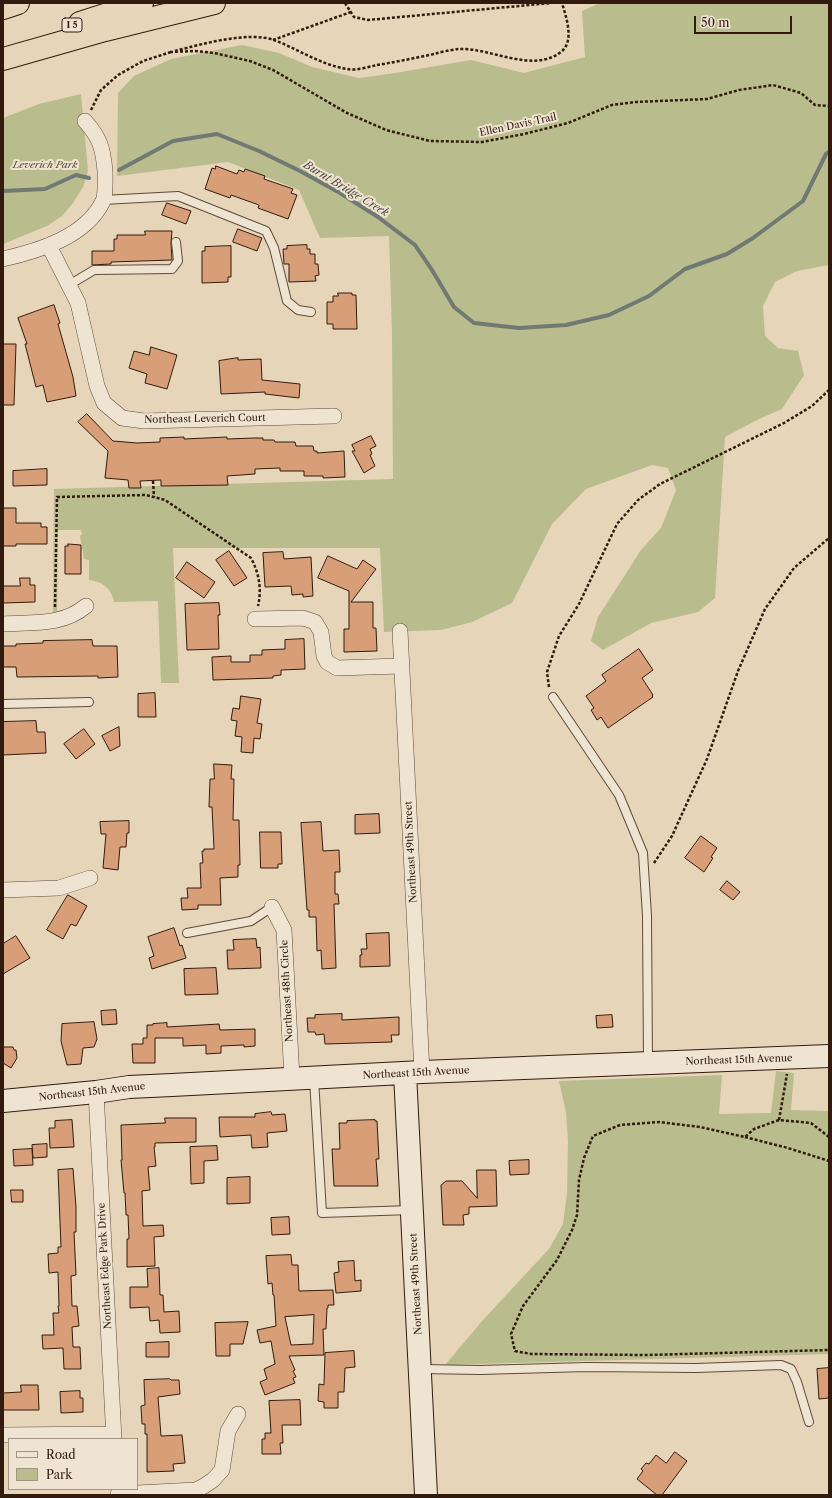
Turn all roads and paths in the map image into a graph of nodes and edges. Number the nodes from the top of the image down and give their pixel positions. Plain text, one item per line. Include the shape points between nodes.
1 (18, 3) edge
2 (142, 3) edge
3 (214, 3) edge
4 (345, 3) edge
5 (551, 3) edge
6 (562, 3) edge
7 (3, 8) edge
8 (351, 12) junction
9 (273, 40) junction
10 (3, 48) edge
11 (170, 52) junction
12 (3, 59) edge
13 (829, 106) edge
14 (85, 121) joint
15 (103, 200) junction
16 (176, 242) dead end
17 (48, 246) junction
18 (3, 259) edge
19 (69, 285) junction
20 (311, 312) dead end
21 (829, 390) edge
22 (334, 416) dead end
23 (153, 481) dead end
24 (154, 497) junction
25 (829, 538) edge
26 (86, 606) dead end
27 (255, 619) joint
28 (55, 622) junction
29 (3, 624) edge
30 (400, 631) dead end
31 (401, 666) junction
32 (553, 697) joint
33 (89, 702) dead end
34 (3, 704) edge
35 (90, 878) dead end
36 (644, 878) junction
37 (3, 890) edge
38 (272, 907) joint
39 (187, 933) dead end
40 (829, 1056) edge
41 (791, 1058) junction
42 (648, 1063) junction
43 (414, 1073) junction
44 (314, 1077) junction
45 (292, 1078) junction
46 (96, 1092) junction
47 (3, 1101) edge
48 (779, 1120) junction
49 (744, 1137) junction
50 (829, 1137) edge
51 (829, 1161) edge
52 (412, 1210) junction
53 (829, 1350) edge
54 (420, 1369) junction
55 (238, 1414) dead end
56 (810, 1422) dead end
57 (3, 1436) edge
58 (114, 1436) edge
59 (118, 1493) edge
60 (426, 1495) edge

1 - 7 highway
2 - 10 highway, I 5
3 - 12 highway
4 - 8 path
5 - 8 path via 368,20 354,17
6 - 9 path via 569,31 568,41 562,51 552,57 536,60 458,49 348,70 330,65
8 - 9 path
9 - 11 path via 247,37
11 - 13 path, Ellen Davis Trail via 195,51 250,61 273,70 347,113 386,130 430,141 482,142 568,122 612,105 706,99 739,90 773,85 801,93 815,105
11 - 14 path via 143,61 118,75 101,90
14 - 15 street via 102,146 105,175
15 - 17 street via 90,220
15 - 20 lane via 178,196 266,231 274,248 288,301 298,310
16 - 19 lane via 178,261 172,269 94,270
17 - 18 street
17 - 19 street, Northeast Leverich Court
19 - 22 street, Northeast Leverich Court via 78,303 97,386 104,403 122,418 150,421
21 - 32 path via 812,406 784,423 660,484 638,500 617,524 579,604 559,636 547,672
23 - 24 path
24 - 27 path via 165,500 251,558 256,568 261,594
24 - 28 path via 57,497
25 - 36 path via 794,568 765,609 738,671 703,766 672,836
26 - 28 street via 72,616
27 - 31 street via 303,618 315,622 321,632 324,656 337,668
28 - 29 street
30 - 31 street, Northeast 49th Street
31 - 43 street, Northeast 49th Street
32 - 36 lane via 619,795 643,853
33 - 34 lane
35 - 37 street via 59,888
36 - 42 lane via 647,916
38 - 39 lane via 251,921
38 - 45 street, Northeast 48th Circle via 284,930
40 - 41 street, Northeast 15th Avenue
41 - 42 street, Northeast 15th Avenue
41 - 48 path
42 - 43 street, Northeast 15th Avenue
43 - 44 street, Northeast 15th Avenue
43 - 52 street, Northeast 49th Street
44 - 45 street, Northeast 15th Avenue
44 - 52 lane via 322,1214
45 - 46 street, Northeast 15th Avenue via 129,1087
46 - 47 street, Northeast 15th Avenue
46 - 58 street, Northeast Edge Park Drive
48 - 49 path via 754,1129
48 - 50 path via 811,1123
49 - 51 path
49 - 53 path via 700,1127 659,1122 620,1125 593,1136 579,1180 577,1215 572,1230 557,1260 523,1306 511,1334 515,1351 555,1355 647,1355
52 - 54 street, Northeast 49th Street
54 - 56 lane via 696,1368 781,1365 791,1369
54 - 60 street, Northeast 49th Street
55 - 59 street via 228,1431 222,1470 204,1486 196,1490
57 - 58 street

